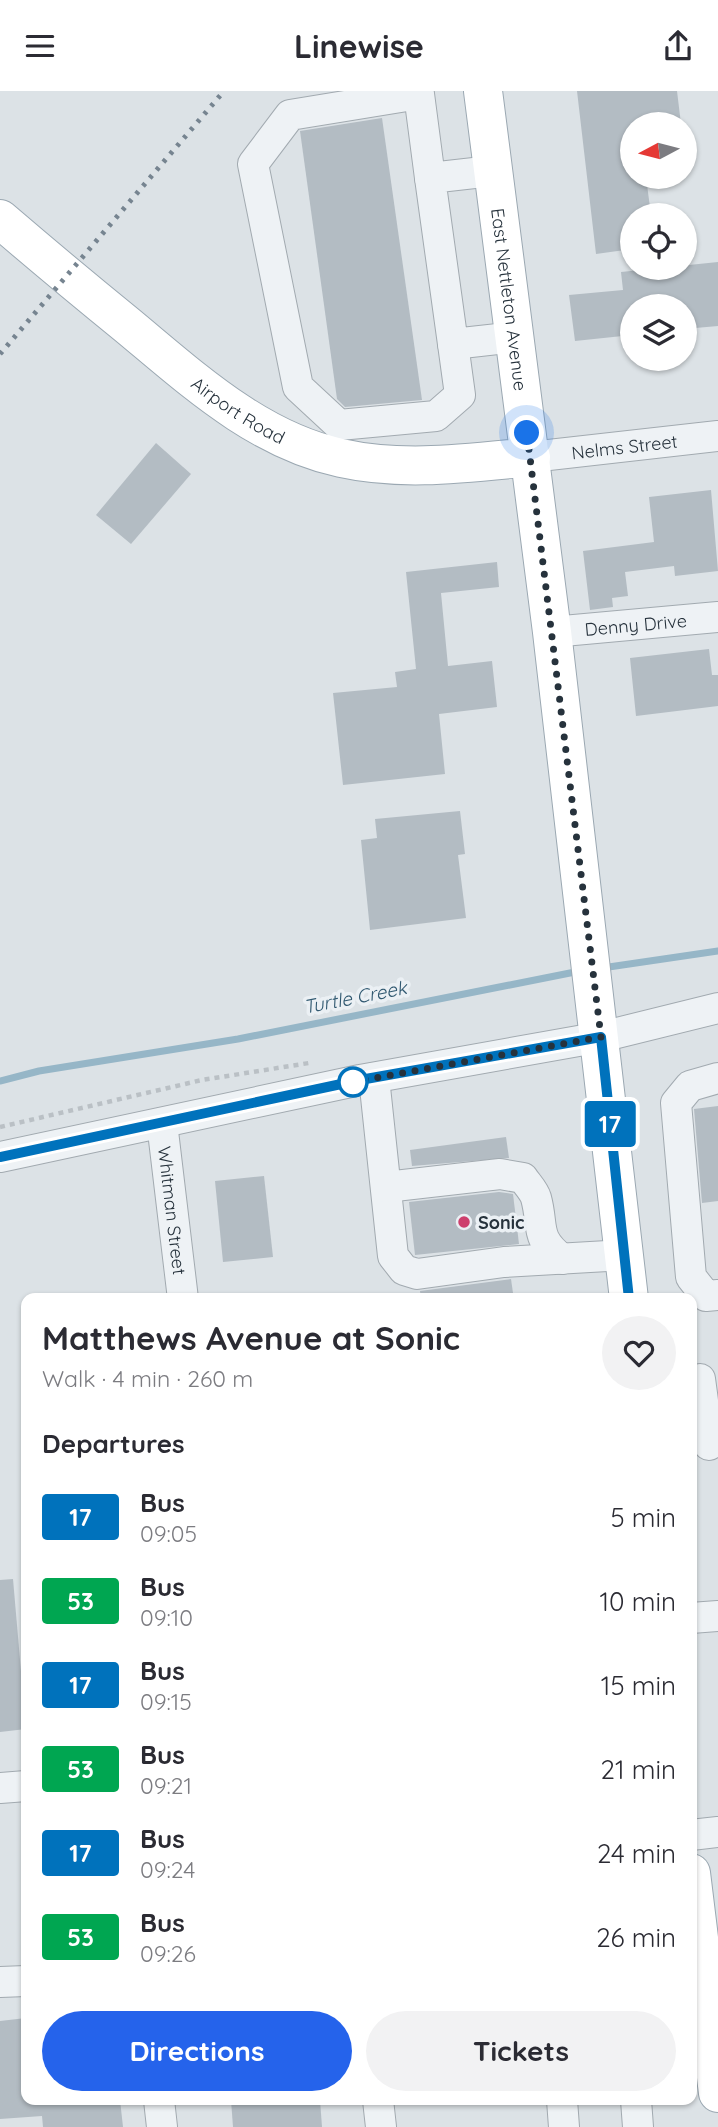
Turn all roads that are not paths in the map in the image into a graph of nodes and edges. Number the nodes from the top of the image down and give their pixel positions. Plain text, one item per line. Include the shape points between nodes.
1 (483, 91) edge
2 (408, 93) edge
3 (492, 171) junction
4 (430, 178) junction
5 (1, 220) edge
6 (514, 337) junction
7 (453, 344) junction
8 (391, 421) junction
9 (718, 436) edge
10 (531, 457) junction
11 (397, 465) junction
12 (718, 617) edge
13 (552, 632) junction
14 (718, 1008) edge
15 (601, 1037) junction
16 (374, 1078) junction
17 (718, 1079) edge
18 (162, 1123) junction
19 (0, 1157) edge
20 (386, 1187) junction
21 (625, 1255) junction
22 (562, 1259) junction
23 (182, 1293) edge
24 (628, 1293) edge
25 (718, 1295) edge
26 (701, 1379) dead end
27 (706, 1448) edge
28 (718, 1616) edge
29 (697, 1618) edge
30 (21, 1786) edge
31 (0, 1788) edge
32 (718, 1832) edge
33 (697, 1834) edge
34 (697, 1914) edge
35 (703, 1956) edge
36 (21, 1981) edge
37 (0, 1982) edge
38 (715, 2040) edge
39 (718, 2093) edge
40 (160, 2105) edge
41 (379, 2105) edge
42 (562, 2105) edge
43 (636, 2105) edge
44 (162, 2127) edge
45 (381, 2127) edge
46 (564, 2127) edge
47 (638, 2127) edge

1 - 3 main road, East Nettleton Avenue
2 - 4 street
2 - 8 street via 290,115 253,164 298,387 339,425
3 - 4 street
3 - 6 main road, East Nettleton Avenue
4 - 7 street
5 - 11 main road, Airport Road via 203,387 267,430 337,457
6 - 7 street
6 - 10 main road, East Nettleton Avenue
7 - 8 street via 460,395 436,416
8 - 11 street
9 - 10 street, Nelms Street
10 - 11 main road, Airport Road
10 - 13 main road, East Nettleton Avenue
12 - 13 street, Denny Drive
13 - 15 main road, East Nettleton Avenue
14 - 15 street
15 - 16 street
15 - 21 main road, East Nettleton Avenue
16 - 18 street
16 - 20 street
17 - 25 street via 690,1086 676,1103 691,1277 706,1296
18 - 19 street
18 - 23 street, Whitman Street
20 - 22 street via 500,1174 523,1178 536,1196 547,1247
20 - 22 street via 393,1256 404,1270 417,1274
21 - 22 street
21 - 24 main road, East Nettleton Avenue
26 - 27 street
28 - 29 street
30 - 31 street
32 - 33 street
34 - 35 main road
35 - 38 main road
36 - 37 street
38 - 39 main road
40 - 44 street
41 - 45 street
42 - 46 street
43 - 47 street

